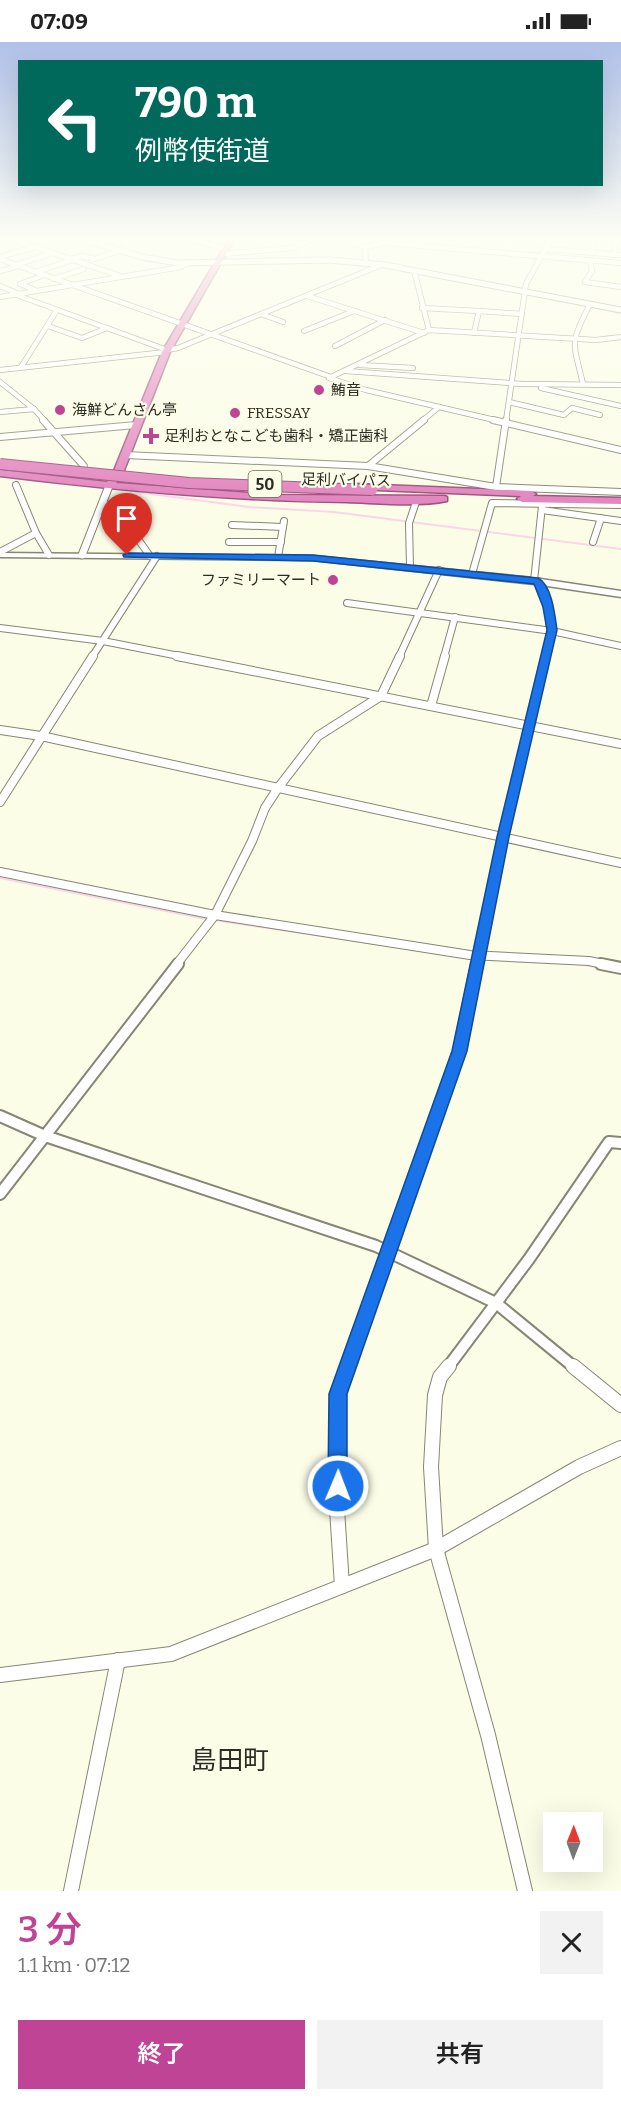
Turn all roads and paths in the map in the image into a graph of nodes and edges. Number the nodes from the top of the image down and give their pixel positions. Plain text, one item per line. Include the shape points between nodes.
1 (48, 326) joint
2 (102, 326) edge
3 (181, 326) edge
4 (189, 326) edge
5 (231, 326) edge
6 (314, 326) edge
7 (373, 326) edge
8 (407, 326) edge
9 (426, 326) edge
10 (476, 326) edge
11 (520, 326) edge
12 (579, 326) edge
13 (107, 328) junction
14 (303, 331) dead end
15 (427, 332) junction
16 (474, 333) junction
17 (212, 334) junction
18 (519, 336) junction
19 (621, 337) edge
20 (573, 339) junction
21 (335, 346) dead end
22 (166, 351) junction
23 (358, 365) junction
24 (21, 367) junction
25 (0, 370) edge
26 (344, 371) junction
27 (411, 376) junction
28 (331, 377) junction
29 (0, 382) edge
30 (512, 383) junction
31 (524, 384) junction
32 (583, 384) junction
33 (621, 385) edge
34 (509, 402) junction
35 (621, 406) edge
36 (439, 407) junction
37 (34, 409) junction
38 (0, 412) edge
39 (600, 415) dead end
40 (506, 422) junction
41 (136, 425) junction
42 (56, 432) junction
43 (0, 437) edge
44 (621, 450) edge
45 (125, 455) junction
46 (0, 462) edge
47 (368, 466) junction
48 (82, 470) junction
49 (0, 471) edge
50 (118, 473) junction
51 (16, 485) dead end
52 (110, 486) junction
53 (496, 487) junction
54 (371, 493) junction
55 (531, 494) junction
56 (574, 497) junction
57 (474, 498) junction
58 (417, 499) junction
59 (620, 499) edge
60 (102, 503) junction
61 (542, 507) junction
62 (601, 519) junction
63 (611, 520) junction
64 (621, 521) edge
65 (232, 525) dead end
66 (36, 533) junction
67 (229, 542) dead end
68 (593, 542) dead end
69 (281, 543) junction
70 (0, 553) edge
71 (49, 555) junction
72 (82, 555) junction
73 (154, 556) junction
74 (278, 557) junction
75 (410, 567) junction
76 (439, 570) junction
77 (472, 574) junction
78 (536, 581) junction
79 (621, 594) edge
80 (347, 603) dead end
81 (420, 613) junction
82 (455, 617) junction
83 (0, 628) edge
84 (552, 630) junction
85 (104, 641) junction
86 (621, 646) edge
87 (381, 696) junction
88 (431, 706) junction
89 (531, 726) junction
90 (0, 730) edge
91 (41, 736) junction
92 (621, 744) edge
93 (278, 788) junction
94 (0, 802) edge
95 (503, 837) junction
96 (621, 863) edge
97 (0, 872) edge
98 (215, 915) junction
99 (478, 956) junction
100 (621, 968) edge
101 (0, 1116) edge
102 (45, 1136) junction
103 (621, 1143) edge
104 (0, 1194) edge
105 (389, 1253) junction
106 (496, 1303) junction
107 (621, 1405) edge
108 (621, 1448) edge
109 (436, 1549) junction
110 (342, 1586) junction
111 (118, 1660) junction
112 (0, 1675) edge
113 (72, 1891) edge
114 (525, 1891) edge

1 - 13 street via 82,338
1 - 24 street
2 - 13 street
3 - 22 highway
4 - 17 street
5 - 17 street
6 - 14 street
7 - 21 street
8 - 15 street
9 - 15 street
10 - 16 street
11 - 18 street
12 - 20 street
13 - 22 street
15 - 16 street
15 - 23 street
16 - 18 street
17 - 22 street
17 - 28 street
18 - 20 street
18 - 30 street
19 - 20 street
20 - 32 street
22 - 24 street
22 - 41 highway
23 - 26 street
23 - 27 street via 414,366
24 - 25 street
26 - 27 street
26 - 28 street
27 - 30 street
28 - 36 street via 366,390
29 - 37 street
30 - 31 street
30 - 34 street
31 - 32 street
31 - 35 street
32 - 33 street
34 - 39 street via 564,415 572,408
34 - 40 street
36 - 40 street
36 - 47 street
37 - 38 street
37 - 42 street
40 - 44 street
40 - 53 street
41 - 42 street
41 - 45 highway
42 - 43 street
42 - 48 street via 84,466
45 - 47 street
45 - 50 highway
46 - 48 highway, 50
46 - 54 highway, 足利バイパス / 50, bridge via 189,483
47 - 53 street
48 - 50 highway, 50
49 - 52 highway, 50
49 - 54 highway, 足利バイパス / 50 via 188,488
50 - 52 highway
50 - 55 highway, 50 via 268,484
51 - 66 street
52 - 58 highway, 50
52 - 60 street
53 - 59 street
54 - 55 highway, 足利バイパス / 50
54 - 57 highway, 足利バイパス / 50
55 - 56 highway, 足利バイパス / 50
56 - 57 highway, 足利バイパス / 50
56 - 59 highway, 足利バイパス / 50
57 - 58 highway, 50
58 - 75 street via 409,523
59 - 61 street
59 - 63 street
60 - 72 street
60 - 73 street via 115,507
61 - 62 street
61 - 77 street via 492,503
61 - 78 street
62 - 63 street
62 - 68 street
63 - 64 street
65 - 69 street via 283,524
66 - 70 street
66 - 71 street
67 - 69 street
69 - 74 street
70 - 71 main road
71 - 72 main road
72 - 73 main road
73 - 74 main road
73 - 85 street
74 - 75 main road
75 - 76 main road
76 - 77 main road
76 - 81 street
77 - 78 main road
78 - 79 main road
78 - 84 street via 548,607
80 - 81 street
81 - 82 street
81 - 87 street
82 - 84 street
82 - 88 street
83 - 85 street
84 - 86 street
84 - 89 street
85 - 87 street
85 - 91 street
87 - 88 street
87 - 93 street via 318,736
88 - 89 street
89 - 92 street
89 - 95 street
90 - 91 street
91 - 93 street
91 - 94 street
93 - 95 street
93 - 98 street
95 - 96 street
95 - 99 street
97 - 98 street
98 - 99 street
98 - 102 street
99 - 100 street via 589,961
99 - 105 street via 459,1051
101 - 102 street
102 - 104 street
102 - 105 street
103 - 106 street via 609,1142
105 - 106 street
105 - 110 street via 338,1394 337,1509
106 - 107 street
106 - 109 street via 437,1386 431,1467
108 - 109 street via 579,1467
109 - 110 street
109 - 114 street via 488,1735
110 - 111 street via 171,1654
111 - 112 street
111 - 113 street

